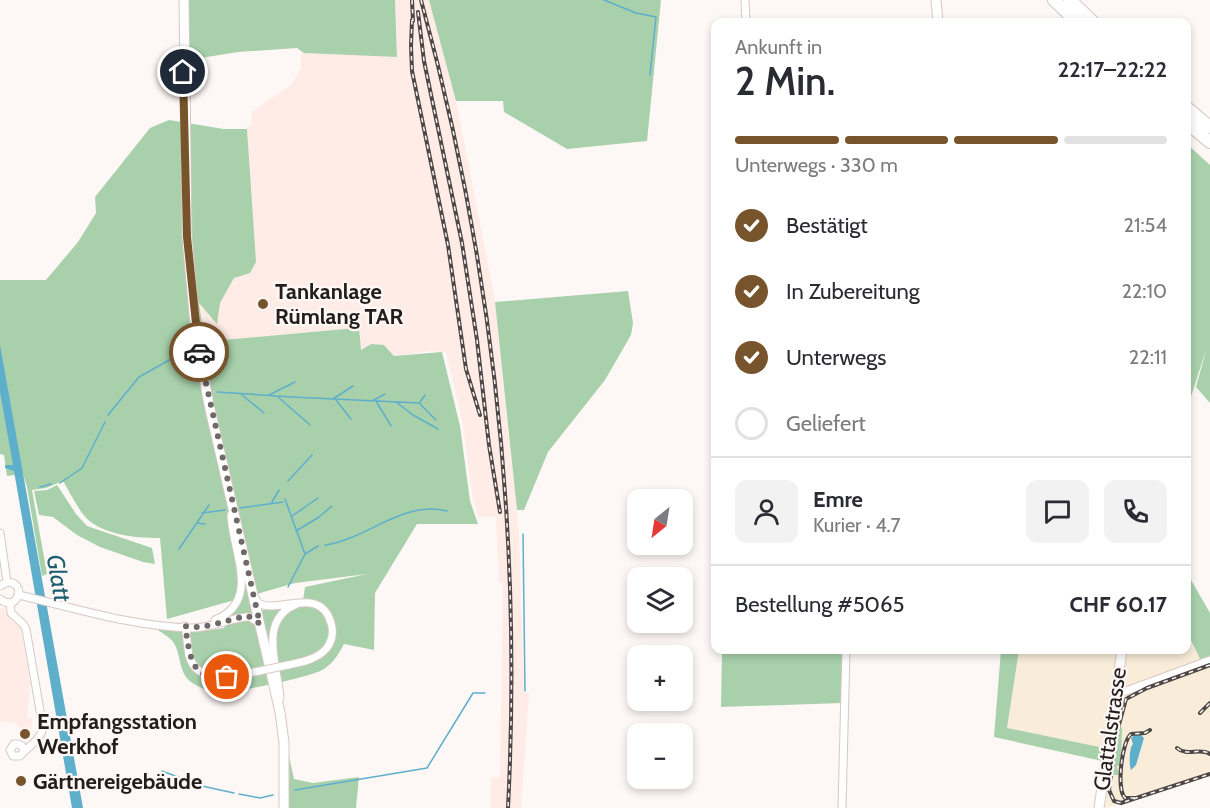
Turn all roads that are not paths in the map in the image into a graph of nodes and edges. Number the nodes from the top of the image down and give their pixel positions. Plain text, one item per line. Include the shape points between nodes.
1 (178, 0) edge
2 (184, 0) edge
3 (745, 0) edge
4 (936, 0) edge
5 (1054, 0) edge
6 (1070, 0) edge
7 (746, 18) edge
8 (938, 18) edge
9 (1073, 18) edge
10 (1089, 18) edge
11 (183, 72) junction
12 (1191, 111) edge
13 (1191, 126) edge
14 (1210, 127) edge
15 (1210, 141) edge
16 (231, 498) junction
17 (0, 533) edge
18 (4, 584) edge
19 (253, 593) junction
20 (22, 596) junction
21 (0, 599) edge
22 (10, 603) junction
23 (299, 603) junction
24 (260, 624) junction
25 (185, 626) junction
26 (846, 654) edge
27 (1121, 654) edge
28 (1210, 660) edge
29 (1116, 691) junction
30 (280, 712) junction
31 (24, 750) dead end
32 (284, 808) edge
33 (842, 808) edge
34 (1099, 808) edge

1 - 11 main road via 179,62
2 - 11 main road
3 - 7 street
4 - 8 main road
5 - 9 highway
6 - 10 highway
11 - 16 main road via 187,237 196,336
12 - 14 highway
13 - 15 highway
16 - 19 main road
16 - 25 street via 242,576 240,596 234,607 218,619
17 - 18 street
18 - 20 street via 13,582
19 - 23 street via 264,606
19 - 24 main road
20 - 22 street
20 - 25 street via 163,626
21 - 22 street
22 - 31 street via 11,613 26,629 43,728 38,740
23 - 25 street, bridge via 324,610 332,636 327,648 316,657 245,674 217,677 198,670 189,657
23 - 30 street via 283,611 273,627
24 - 25 street via 246,616
24 - 30 main road
26 - 33 street
27 - 29 main road, Glattalstrasse
28 - 29 street via 1126,691
29 - 34 main road, Glattalstrasse
30 - 32 main road

